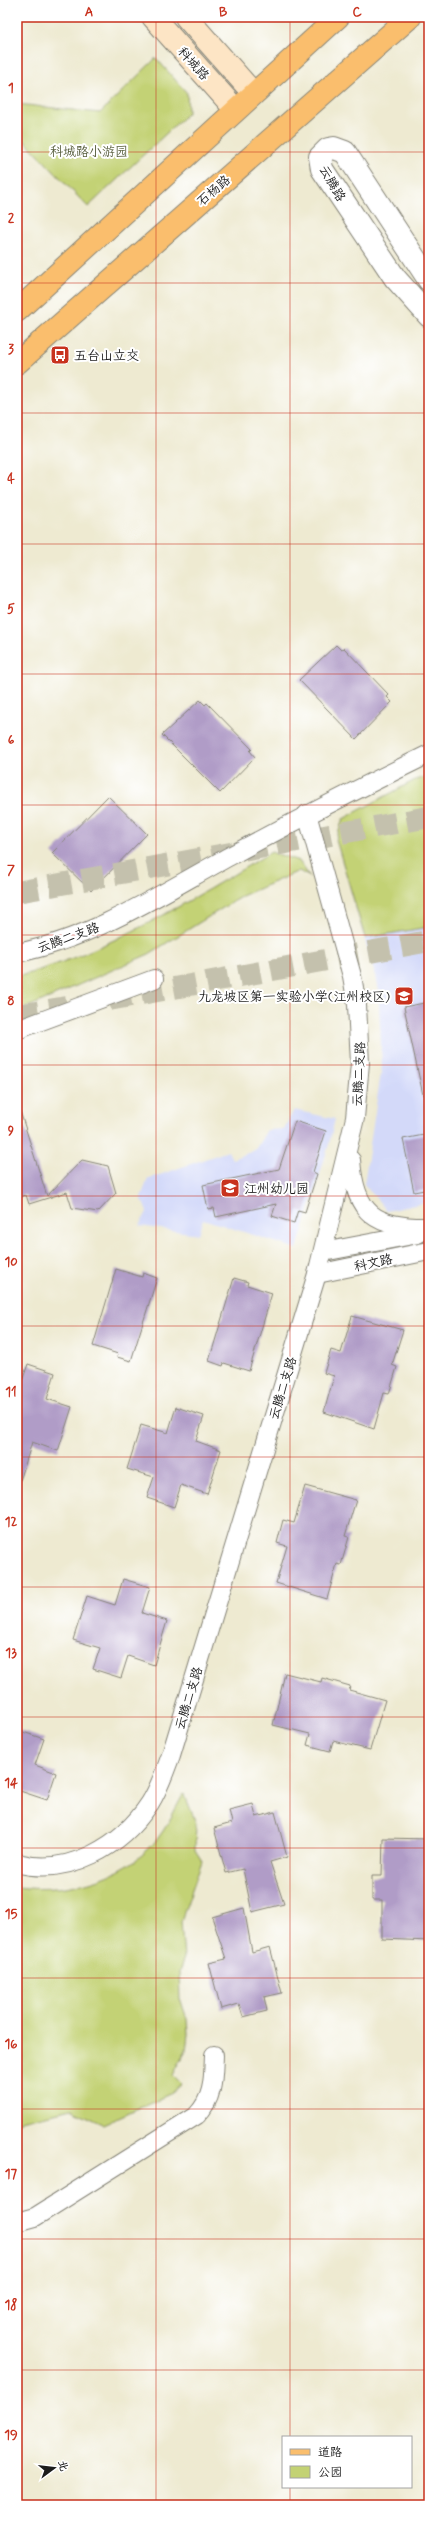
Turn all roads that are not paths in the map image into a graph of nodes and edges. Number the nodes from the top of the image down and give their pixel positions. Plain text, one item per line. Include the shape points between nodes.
1 (152, 17) edge
2 (186, 17) edge
3 (338, 17) edge
4 (410, 17) edge
5 (253, 92) junction
6 (235, 109) junction
7 (429, 280) edge
8 (17, 311) edge
9 (429, 316) edge
10 (17, 363) edge
11 (429, 754) edge
12 (308, 814) junction
13 (17, 953) edge
14 (154, 979) dead end
15 (17, 1030) edge
16 (350, 1145) junction
17 (429, 1227) edge
18 (429, 1232) edge
19 (429, 1251) edge
20 (323, 1252) junction
21 (316, 1274) junction
22 (17, 1863) edge
23 (214, 2055) dead end
24 (17, 2222) edge

1 - 6 main road, 科城路
2 - 5 main road, 科城路
3 - 5 main road
4 - 10 main road, 石杨路
5 - 6 main road
6 - 8 main road
7 - 9 street, 云腾路 via 345,152 334,148 323,152 320,157 322,169 395,278
11 - 12 street, 云腾二支路
12 - 13 street, 云腾二支路 via 116,918 56,944
12 - 16 street, 云腾二支路 via 352,976 357,1004 360,1063
14 - 15 street
16 - 17 street via 352,1181 366,1209 376,1219 389,1225 406,1228
16 - 20 street, 云腾二支路
18 - 20 street, 科文路
19 - 21 street, 科文路
20 - 21 street, 云腾二支路
21 - 22 street, 云腾二支路 via 170,1755 151,1802 124,1834 105,1849 84,1858 43,1866
23 - 24 street via 212,2090 197,2115 35,2217

